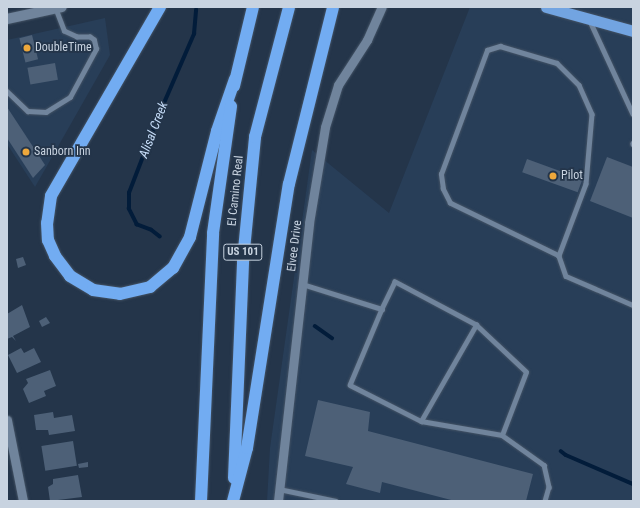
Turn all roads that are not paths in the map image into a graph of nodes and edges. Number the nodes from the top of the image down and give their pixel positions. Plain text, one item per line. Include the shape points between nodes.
1 (57, 7) edge
2 (160, 7) edge
3 (253, 7) edge
4 (288, 7) edge
5 (333, 7) edge
6 (382, 7) edge
7 (546, 7) edge
8 (588, 17) junction
9 (7, 19) edge
10 (633, 31) edge
11 (235, 79) junction
12 (7, 91) edge
13 (631, 106) edge
14 (633, 114) edge
15 (559, 256) junction
16 (302, 284) junction
17 (633, 304) edge
18 (382, 309) junction
19 (476, 325) junction
20 (7, 420) edge
21 (421, 421) junction
22 (502, 435) junction
23 (279, 488) junction
24 (23, 501) edge
25 (201, 501) edge
26 (233, 501) edge
27 (278, 501) edge
28 (336, 501) edge
29 (545, 501) edge

1 - 9 main road
1 - 12 lane via 64,31 77,37 90,37 94,40 96,49 70,97 46,112 28,111
2 - 11 highway via 51,196 47,223 48,240 55,256 70,276 93,290 120,294 150,287 173,268 190,237 217,131
3 - 11 highway, El Camino Real / US 101
4 - 26 highway, El Camino Real / US 101 via 255,137 242,260
5 - 26 highway via 289,184 247,448
6 - 16 street, Elvee Drive via 367,40 338,85 325,127
7 - 8 highway
8 - 10 highway
8 - 13 lane
11 - 25 highway, El Camino Real / US 101 via 213,233
13 - 14 lane
15 - 15 lane via 586,184 592,114 579,85 557,63 500,46 487,50 441,174 443,188 450,203
15 - 17 lane via 566,276
16 - 18 lane
16 - 23 street, Elvee Drive
18 - 19 lane via 395,282
18 - 21 lane via 350,385
19 - 21 lane
19 - 22 lane via 526,372
20 - 24 street
21 - 22 lane
22 - 29 lane via 544,465 549,487
23 - 27 street, Elvee Drive
23 - 28 lane

